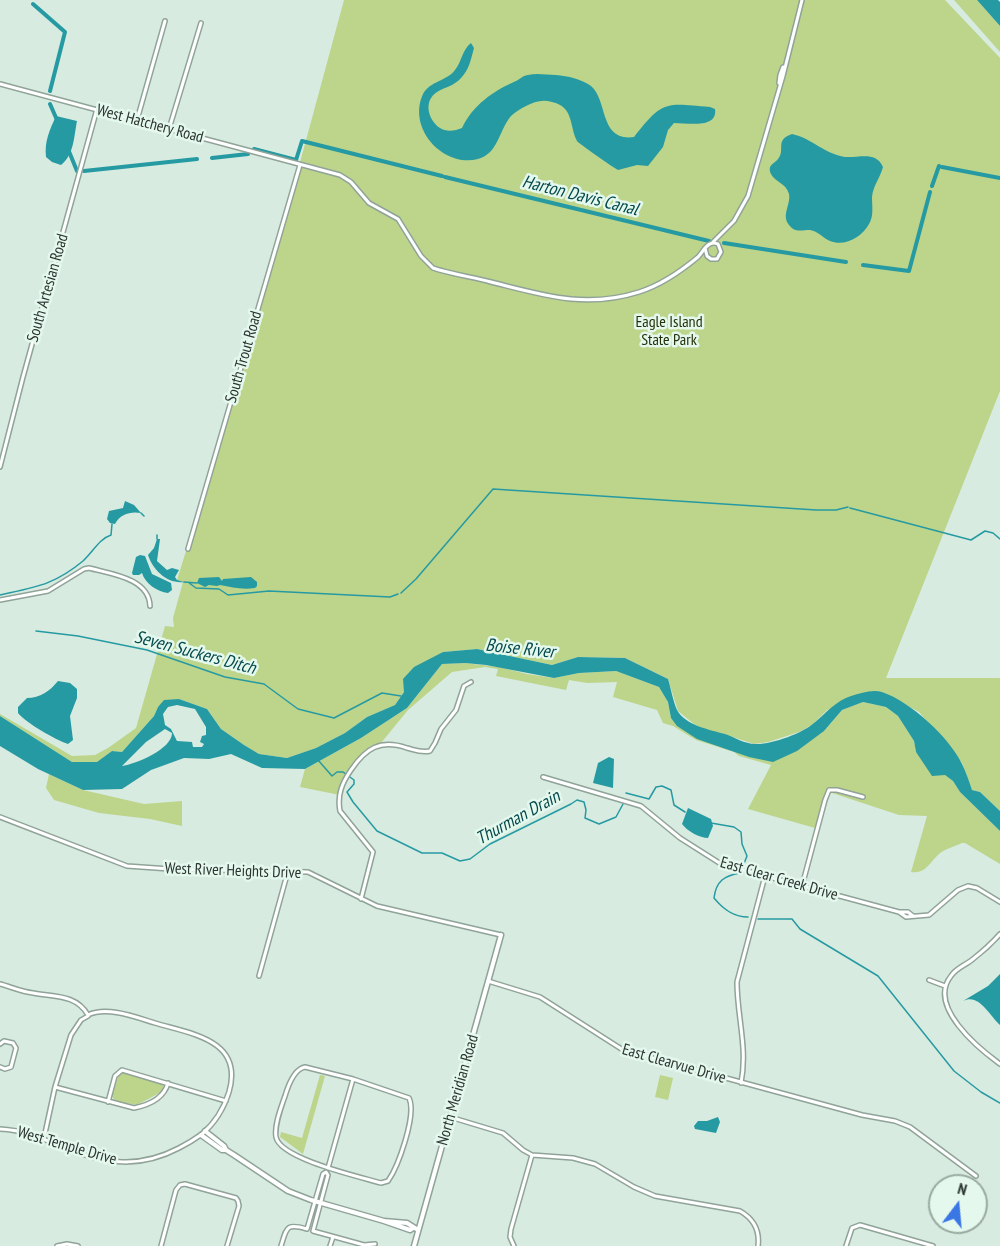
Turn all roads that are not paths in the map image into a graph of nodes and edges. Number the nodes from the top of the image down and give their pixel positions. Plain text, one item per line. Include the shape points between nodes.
1 (802, 0) edge
2 (165, 21) dead end
3 (201, 23) dead end
4 (0, 84) edge
5 (97, 110) junction
6 (137, 120) junction
7 (169, 129) junction
8 (300, 165) junction
9 (722, 233) junction
10 (711, 243) junction
11 (719, 246) junction
12 (705, 248) junction
13 (708, 258) junction
14 (696, 259) junction
15 (0, 467) edge
16 (188, 549) dead end
17 (0, 600) edge
18 (150, 606) dead end
19 (471, 682) dead end
20 (543, 777) dead end
21 (863, 797) dead end
22 (0, 817) edge
23 (288, 871) junction
24 (765, 876) junction
25 (802, 886) junction
26 (361, 899) junction
27 (1000, 902) edge
28 (1000, 934) edge
29 (501, 935) joint
30 (260, 976) dead end
31 (928, 980) dead end
32 (488, 981) junction
33 (0, 984) edge
34 (945, 986) junction
35 (88, 1016) junction
36 (0, 1044) edge
37 (1000, 1064) edge
38 (0, 1067) edge
39 (353, 1079) junction
40 (169, 1083) junction
41 (741, 1083) junction
42 (55, 1087) junction
43 (226, 1101) junction
44 (108, 1102) junction
45 (450, 1117) junction
46 (0, 1129) edge
47 (205, 1131) junction
48 (201, 1135) junction
49 (44, 1138) junction
50 (226, 1150) junction
51 (532, 1155) junction
52 (328, 1168) junction
53 (973, 1174) edge
54 (318, 1202) junction
55 (307, 1229) junction
56 (418, 1230) junction
57 (313, 1231) junction
58 (333, 1237) junction
59 (375, 1244) dead end
60 (57, 1246) edge
61 (78, 1246) edge
62 (161, 1246) edge
63 (227, 1246) edge
64 (281, 1246) edge
65 (330, 1246) edge
66 (414, 1246) edge
67 (514, 1246) edge
68 (758, 1246) edge
69 (846, 1246) edge
70 (933, 1246) edge

1 - 9 street via 748,196 740,213
2 - 6 street
3 - 7 street
4 - 5 street, West Hatchery Road
5 - 6 street, West Hatchery Road
5 - 15 street, South Artesian Road
6 - 7 street, West Hatchery Road
7 - 8 street, West Hatchery Road
8 - 14 street, West Hatchery Road via 346,178 369,203 394,215 433,268 551,297 589,301 628,295 660,283
8 - 16 street, South Trout Road
9 - 10 street
9 - 11 street
10 - 11 street
10 - 12 street
11 - 13 street via 719,257
12 - 13 street
12 - 14 street
13 - 14 street
17 - 18 street via 48,591 89,568 135,582 147,593
19 - 26 street via 464,686 456,710 430,750 377,746 368,749 348,775 340,794 340,811 371,848 373,856
20 - 24 street, East Clear Creek Drive via 638,804 721,864
21 - 25 street via 829,790
22 - 23 street, West River Heights Drive via 127,866
23 - 26 street, West River Heights Drive via 308,872
23 - 30 street
24 - 25 street, East Clear Creek Drive
24 - 41 street via 737,982 745,1052
25 - 27 street, East Clear Creek Drive via 913,916 929,915 968,886
26 - 29 street, West River Heights Drive
28 - 34 street via 955,971
29 - 32 street, North Meridian Road
31 - 34 street
32 - 41 street, East Clearvue Drive via 540,997 623,1050
32 - 45 street, North Meridian Road
33 - 35 street via 76,1001
34 - 37 street via 949,1011 973,1041
35 - 42 street via 71,1035
35 - 43 street via 110,1012 176,1029 217,1045 233,1071
36 - 38 street via 13,1043 16,1048 10,1067
39 - 52 street
39 - 52 street via 301,1068 286,1091 278,1118 276,1139 297,1156
39 - 52 street via 410,1100 406,1136 387,1182
40 - 43 street
40 - 44 street via 164,1095 143,1106
40 - 44 street via 119,1071
41 - 53 street, East Clearvue Drive via 903,1123
42 - 44 street
42 - 49 street
43 - 47 street, West Temple Drive
45 - 51 street via 503,1133
45 - 56 street, North Meridian Road
46 - 49 street, West Temple Drive
47 - 48 street, West Temple Drive
47 - 50 street
48 - 49 street, West Temple Drive via 165,1155 131,1163 108,1161
48 - 50 street
50 - 54 street via 288,1191
51 - 67 street via 510,1234
51 - 68 street via 600,1166 664,1199 736,1210 752,1221 758,1233
52 - 54 street via 323,1174
54 - 55 street
54 - 56 street via 384,1221 411,1224
54 - 57 street
55 - 57 street
55 - 64 street via 290,1226
56 - 66 street, North Meridian Road
57 - 58 street
58 - 59 street
58 - 65 street
60 - 61 street
62 - 63 street via 176,1190 188,1184 238,1201
69 - 70 street via 850,1230 860,1225

